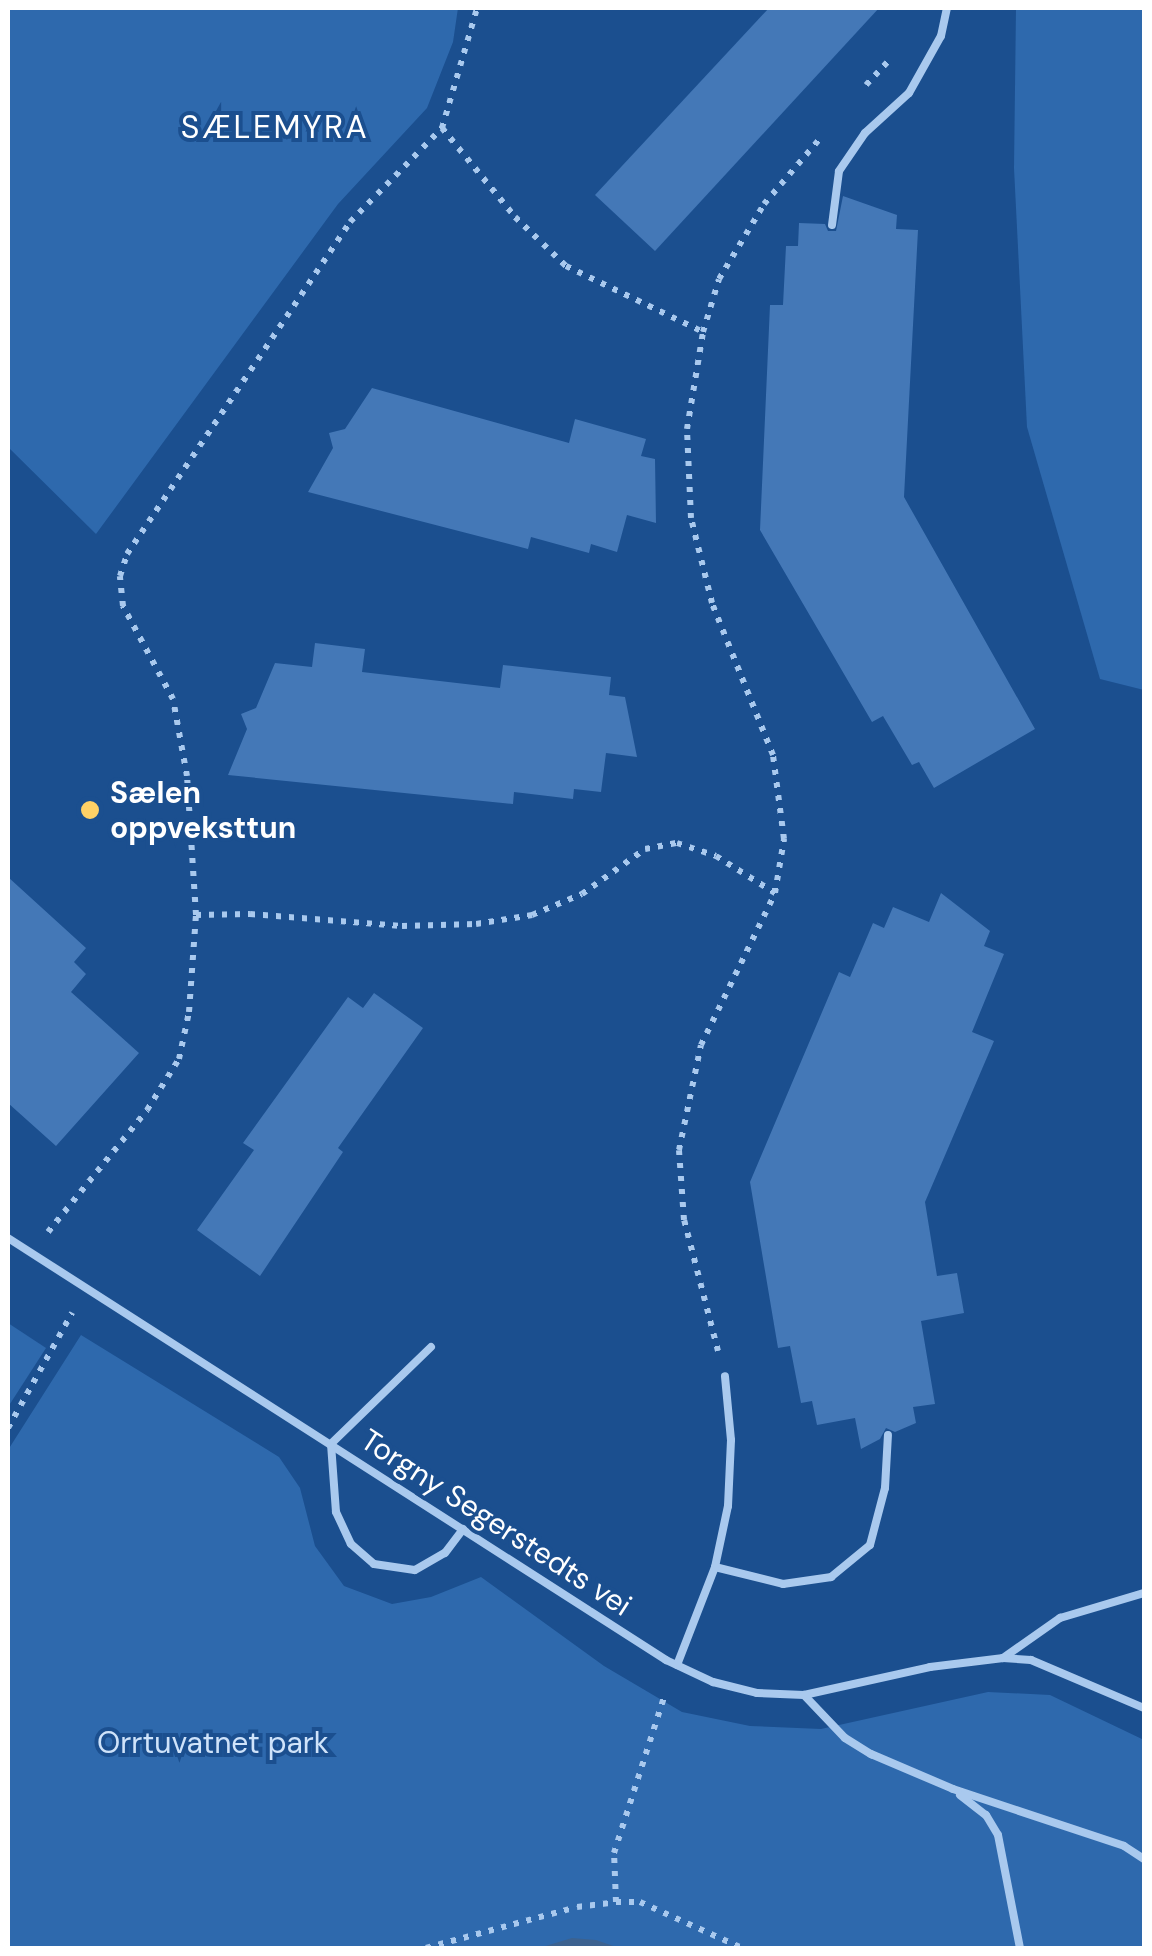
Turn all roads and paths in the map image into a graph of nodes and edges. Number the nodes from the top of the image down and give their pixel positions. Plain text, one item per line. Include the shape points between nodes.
1 (477, 8) edge
2 (947, 8) edge
3 (890, 59) dead end
4 (854, 99) dead end
5 (442, 128) junction
6 (828, 128) dead end
7 (832, 225) dead end
8 (703, 332) junction
9 (776, 893) junction
10 (196, 914) junction
11 (8, 1238) edge
12 (32, 1253) junction
13 (88, 1286) junction
14 (430, 1347) dead end
15 (725, 1376) joint
16 (8, 1428) edge
17 (888, 1435) dead end
18 (331, 1444) junction
19 (463, 1529) junction
20 (715, 1567) junction
21 (1144, 1593) edge
22 (1003, 1658) junction
23 (677, 1665) junction
24 (804, 1696) junction
25 (1144, 1708) edge
26 (952, 1789) junction
27 (1144, 1859) edge
28 (616, 1902) junction
29 (426, 1948) edge
30 (742, 1948) edge
31 (1020, 1948) edge

1 - 5 path
2 - 7 lane via 941,36 909,93 865,133 839,171
3 - 4 path
5 - 8 path via 515,217 566,266
5 - 10 path via 340,234 127,554 120,576 123,606 173,698 187,776
6 - 8 path via 755,219 718,278
8 - 9 path via 687,429 691,518 712,603 773,755 784,839
9 - 10 path via 716,856 677,842 645,850 566,901 476,924
9 - 15 path via 700,1045 679,1150 684,1220
10 - 12 path via 180,1058 147,1110
11 - 12 lane, Torgny Segerstedts vei
12 - 13 lane, Torgny Segerstedts vei
13 - 16 path
13 - 18 lane, Torgny Segerstedts vei
14 - 18 lane
15 - 20 lane via 728,1506
17 - 20 lane via 870,1544 831,1576 783,1584
18 - 19 lane, Torgny Segerstedts vei
18 - 19 lane via 336,1512 350,1544 374,1564 415,1570 445,1553
19 - 23 lane, Torgny Segerstedts vei
20 - 23 lane
21 - 22 lane, Torgny Segerstedts vei via 1060,1618
22 - 24 lane, Torgny Segerstedts vei
22 - 25 lane, Torgny Segerstedts vei via 1031,1660
23 - 24 lane, Torgny Segerstedts vei via 757,1693
23 - 28 path via 618,1839
24 - 26 lane via 871,1754
26 - 27 lane
26 - 31 lane via 986,1815 998,1835
28 - 29 path
28 - 30 path via 640,1902

